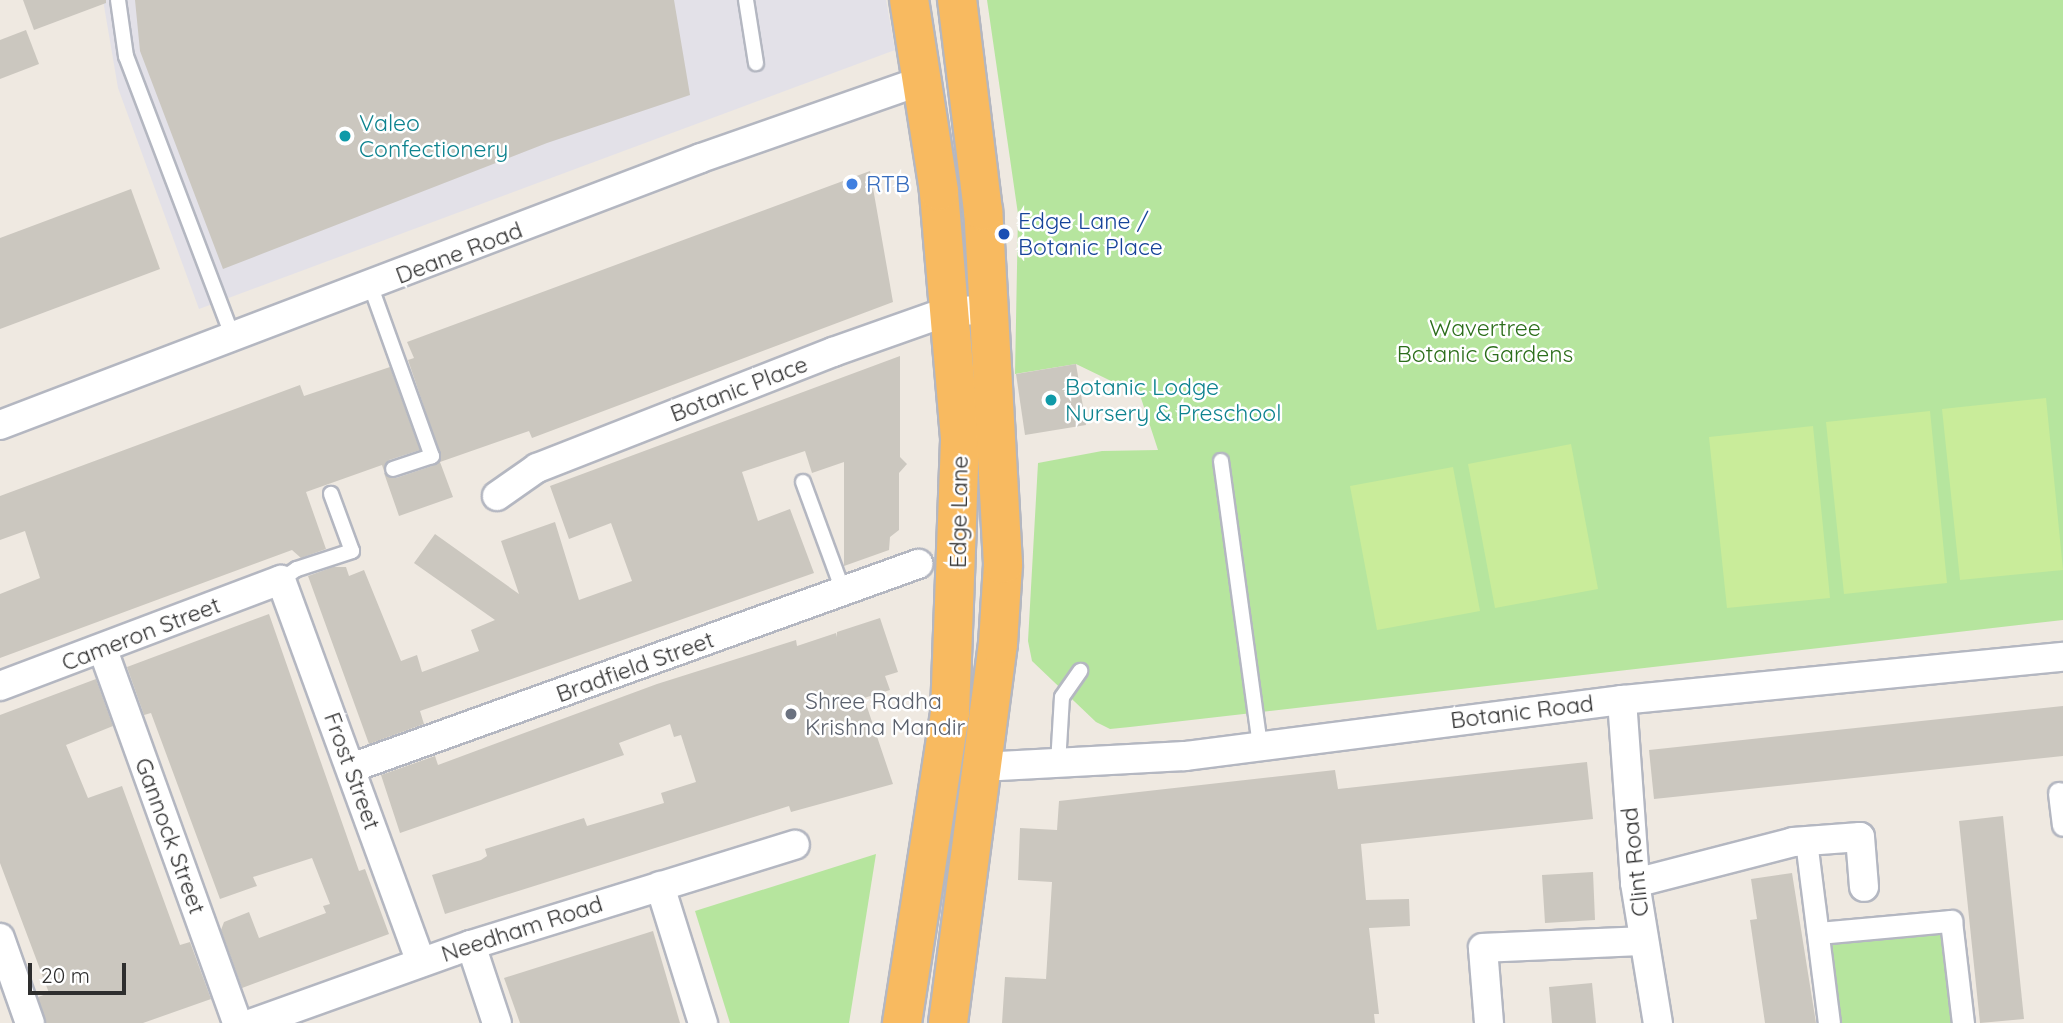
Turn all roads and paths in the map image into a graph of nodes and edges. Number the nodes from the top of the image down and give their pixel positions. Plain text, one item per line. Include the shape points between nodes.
1 (118, 0) edge
2 (746, 0) edge
3 (909, 0) edge
4 (957, 0) edge
5 (756, 63) dead end
6 (918, 82) junction
7 (371, 287) junction
8 (990, 310) junction
9 (949, 311) junction
10 (233, 338) junction
11 (0, 425) edge
12 (1221, 461) dead end
13 (393, 469) dead end
14 (803, 482) dead end
15 (331, 494) dead end
16 (498, 496) dead end
17 (918, 564) joint
18 (958, 565) junction
19 (281, 580) junction
20 (843, 591) junction
21 (103, 650) junction
22 (2063, 657) edge
23 (1080, 671) dead end
24 (0, 687) edge
25 (1622, 700) junction
26 (1260, 746) junction
27 (1058, 764) junction
28 (981, 767) junction
29 (351, 768) junction
30 (2059, 793) dead end
31 (2063, 825) edge
32 (1806, 841) junction
33 (795, 845) dead end
34 (1635, 883) junction
35 (660, 886) junction
36 (1864, 887) dead end
37 (1818, 933) junction
38 (0, 939) edge
39 (1644, 941) junction
40 (471, 945) junction
41 (421, 962) junction
42 (254, 1022) edge
43 (30, 1023) edge
44 (497, 1023) edge
45 (703, 1023) edge
46 (902, 1023) edge
47 (948, 1023) edge
48 (1489, 1023) edge
49 (1658, 1023) edge
50 (1829, 1023) edge
51 (1963, 1023) edge

1 - 10 lane via 126,55
2 - 5 lane
3 - 6 highway, Edge Lane
4 - 8 highway, Edge Lane
6 - 7 street, Deane Road via 701,158
6 - 9 highway, Edge Lane via 939,191
7 - 10 street, Deane Road
7 - 13 lane via 432,456
8 - 9 street, Botanic Place
8 - 28 highway, Edge Lane via 1003,564
9 - 16 street, Botanic Place via 537,468
9 - 18 highway, Edge Lane via 960,438
10 - 11 street, Deane Road
12 - 26 lane
14 - 20 lane
15 - 19 lane via 352,551 297,569
17 - 18 street
17 - 20 street, Bradfield Street
18 - 46 highway, Edge Lane via 950,712
19 - 21 street, Cameron Street
19 - 29 street, Frost Street
20 - 29 street, Bradfield Street
21 - 24 street, Cameron Street
21 - 42 street, Gannock Street
22 - 25 street, Botanic Road
23 - 27 lane via 1062,697
25 - 26 street, Botanic Road
25 - 34 street, Clint Road
26 - 27 street, Botanic Road
27 - 28 street, Botanic Road
28 - 47 highway, Edge Lane
29 - 41 street, Frost Street
30 - 31 street
32 - 34 street
32 - 36 street via 1860,837
32 - 37 street
33 - 35 street, Needham Road
34 - 39 street, Clint Road
35 - 40 street, Needham Road
35 - 45 street
37 - 50 street
37 - 51 street via 1951,921
38 - 43 street
39 - 48 street via 1483,948
39 - 49 street, Clint Road
40 - 41 street, Needham Road
40 - 44 street
41 - 42 street, Needham Road

